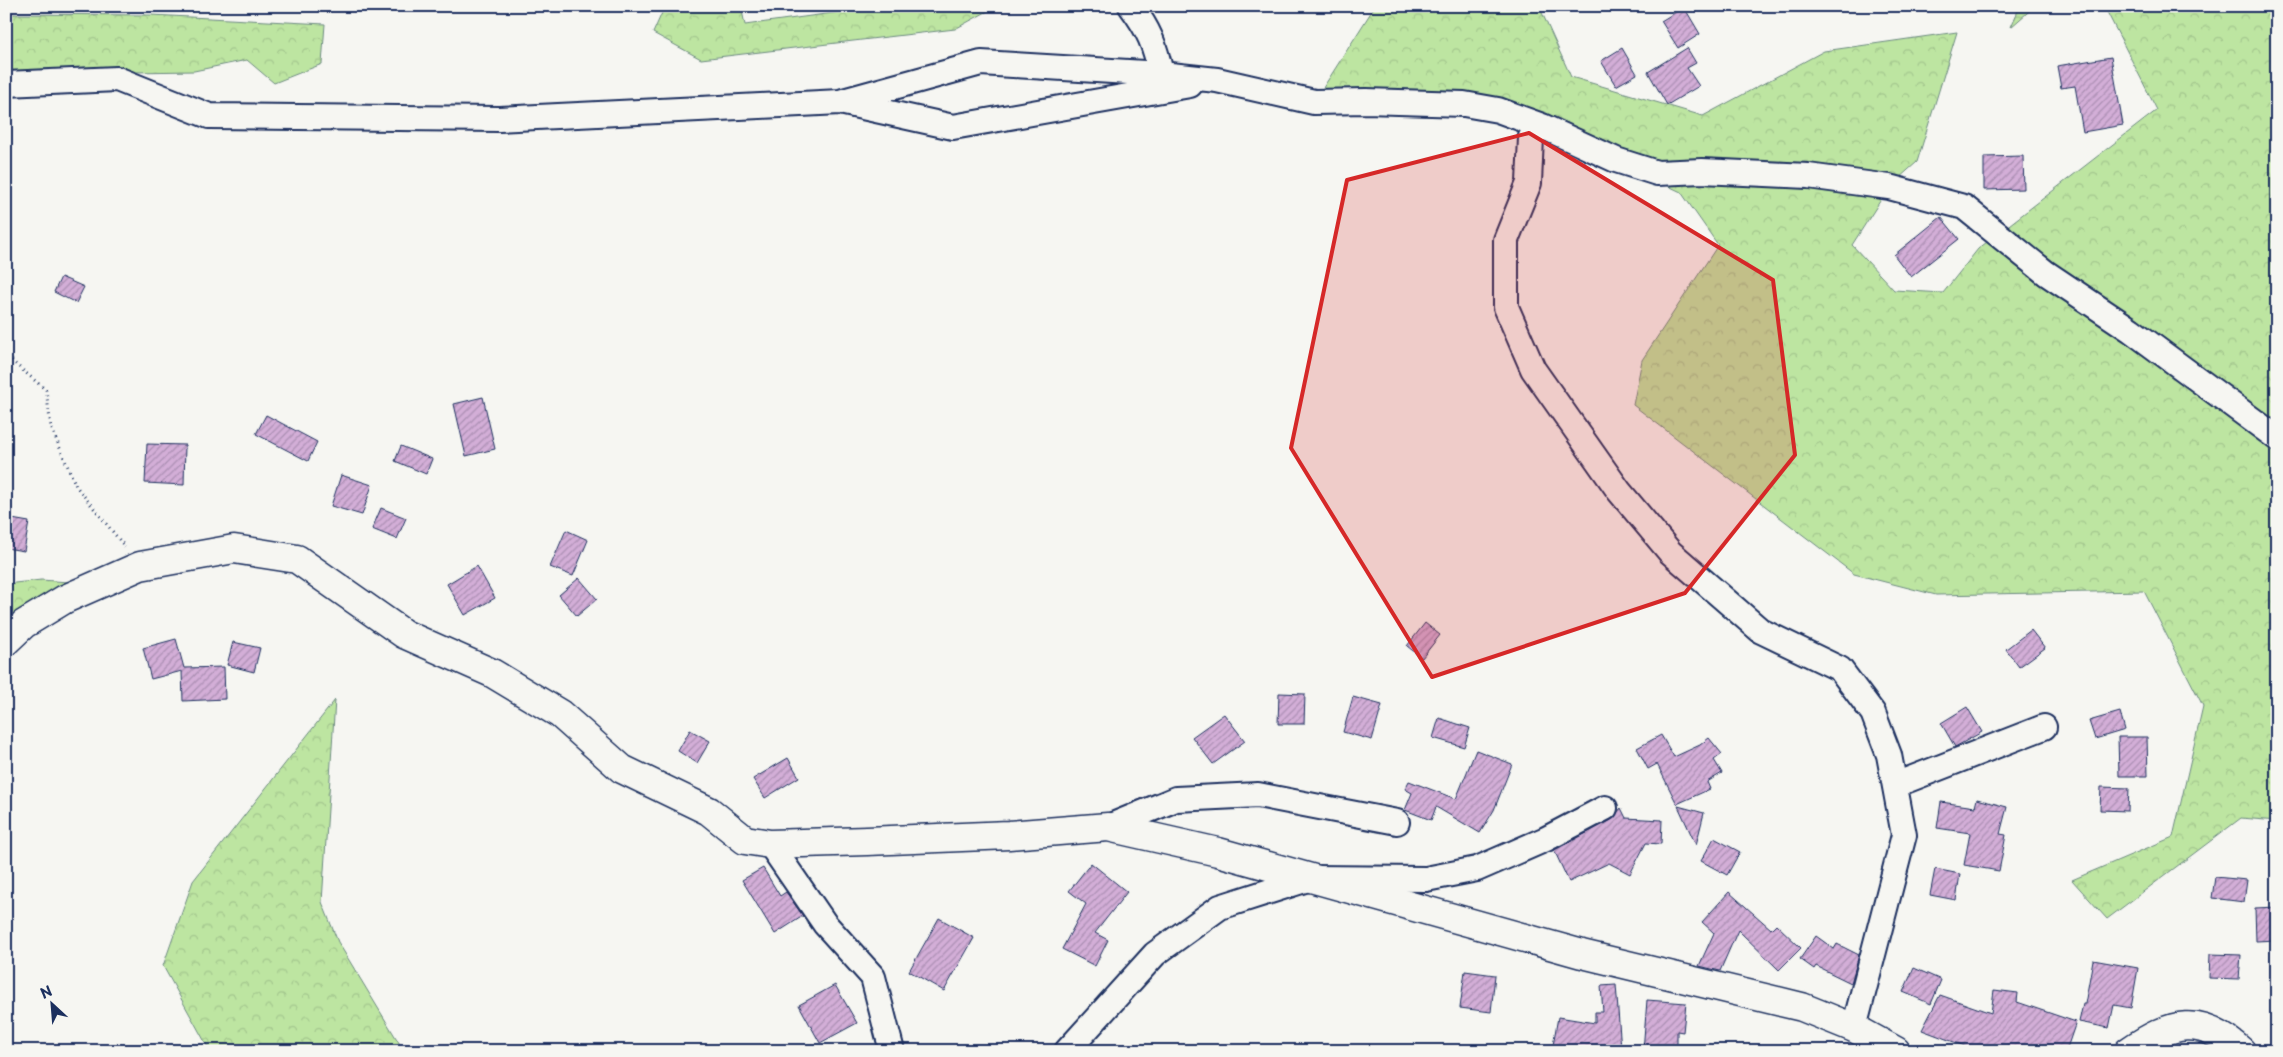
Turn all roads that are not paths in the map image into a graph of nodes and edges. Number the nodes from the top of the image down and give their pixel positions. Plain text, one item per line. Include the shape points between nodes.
1 (1131, 6) edge
2 (1161, 74) junction
3 (1217, 80) junction
4 (6, 84) edge
5 (840, 102) junction
6 (1542, 126) junction
7 (2277, 438) edge
8 (6, 641) edge
9 (2044, 727) dead end
10 (1895, 785) junction
11 (1605, 808) dead end
12 (1397, 822) dead end
13 (1108, 826) junction
14 (770, 844) junction
15 (1311, 878) junction
16 (1854, 1028) junction
17 (892, 1051) edge
18 (1066, 1051) edge
19 (1896, 1051) edge
20 (2129, 1051) edge
21 (2241, 1051) edge

1 - 2 street via 1148,28
2 - 3 street
2 - 5 street via 981,63
3 - 5 street via 952,128
3 - 6 street via 1314,102 1464,104 1498,110
4 - 5 street via 117,79 208,116 499,119
6 - 7 street via 1616,160 1657,172 1808,176 1888,187 1964,207 2046,273 2131,330
6 - 10 street via 1531,137 1529,183 1506,240 1506,307 1534,369 1619,491 1670,552 1762,631 1840,668 1873,713
8 - 14 street via 24,624 65,599 140,566 234,549 297,559 404,634 492,673 560,714 622,769 709,811 745,840
9 - 10 street
10 - 16 street via 1904,835
11 - 15 street via 1477,869 1426,879
12 - 13 street via 1258,795 1176,799
13 - 14 street via 1000,836
13 - 15 street
14 - 17 street via 825,924 873,977
15 - 16 street via 1582,954 1802,1007
15 - 18 street via 1220,908 1154,954
16 - 19 street
20 - 21 street via 2180,1026 2205,1027

